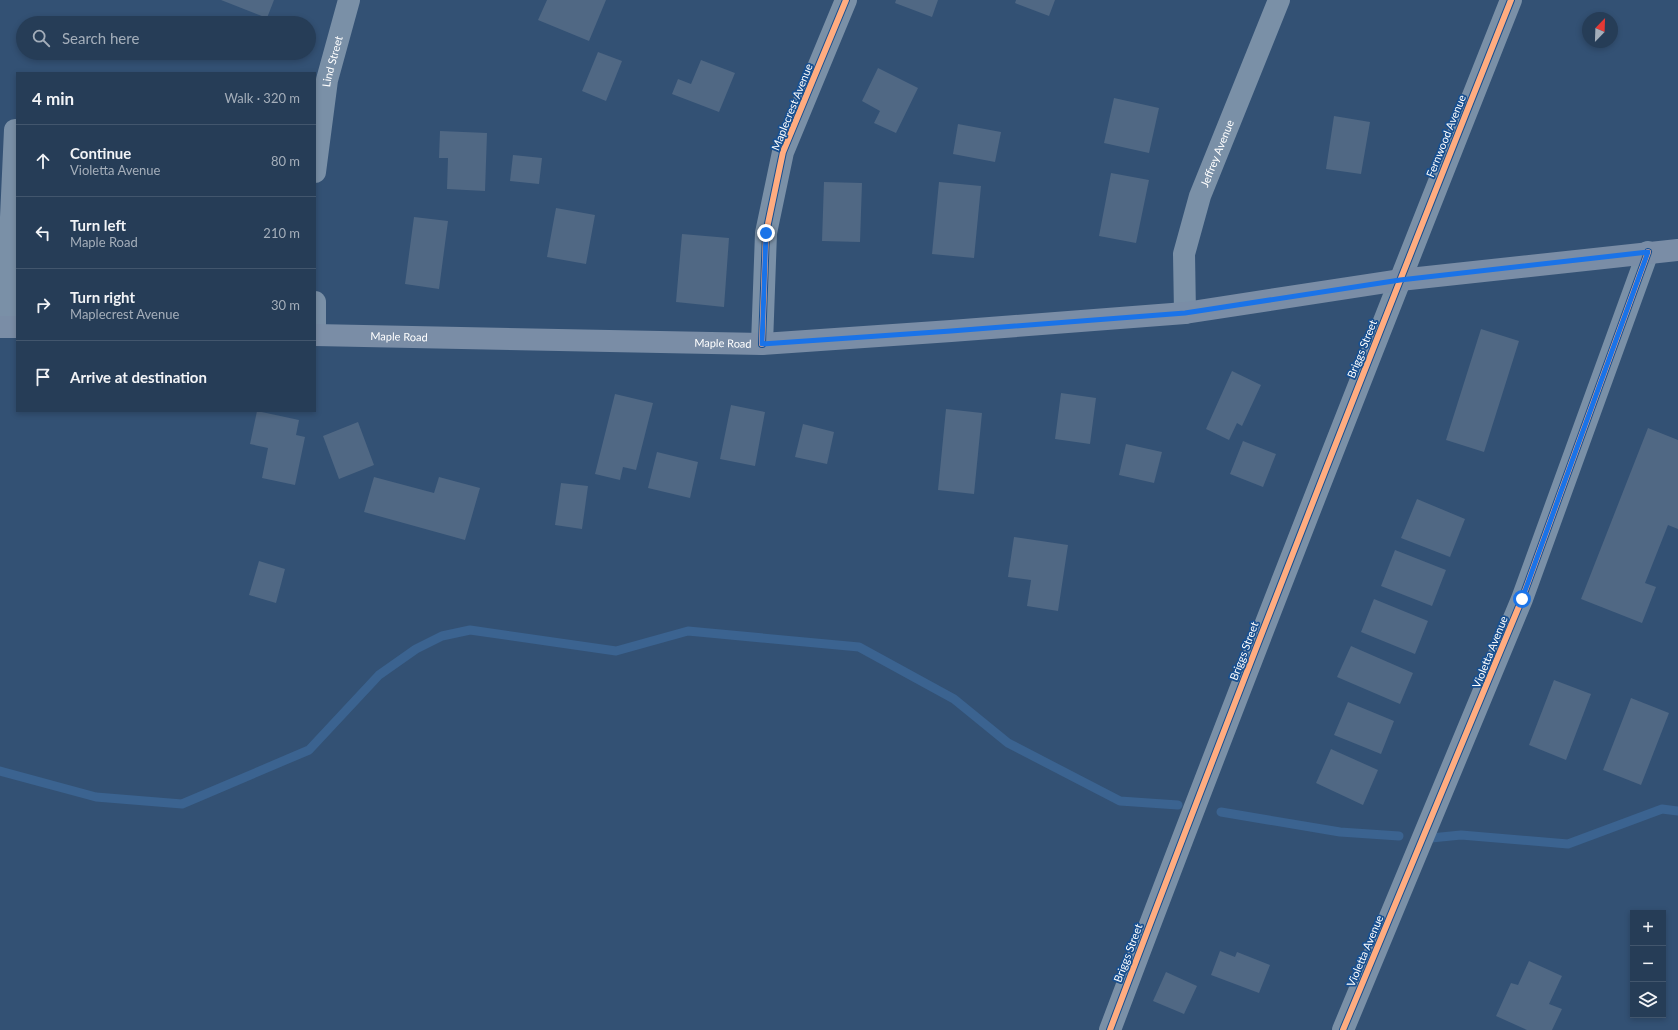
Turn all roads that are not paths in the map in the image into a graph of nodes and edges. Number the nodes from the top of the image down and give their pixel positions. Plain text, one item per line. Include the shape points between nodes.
1 (349, 0) edge
2 (846, 0) edge
3 (1279, 0) edge
4 (1511, 0) edge
5 (15, 130) dead end
6 (316, 164) edge
7 (1678, 250) edge
8 (1648, 252) junction
9 (1400, 280) junction
10 (1185, 313) junction
11 (8, 327) edge
12 (316, 335) edge
13 (762, 344) junction
14 (1110, 1030) edge
15 (1343, 1030) edge

1 - 6 street, Lind Street via 327,80
2 - 13 street, Maplecrest Avenue via 783,152 766,233
3 - 10 street, Jeffrey Avenue via 1200,196 1184,254
4 - 9 street, Fernwood Avenue
5 - 11 street
7 - 8 main road, Maple Road
8 - 9 main road, Maple Road
8 - 15 street, Violetta Avenue via 1522,599
9 - 10 main road, Maple Road
9 - 14 street, Briggs Street via 1182,838
10 - 13 main road, Maple Road
12 - 13 main road, Maple Road

